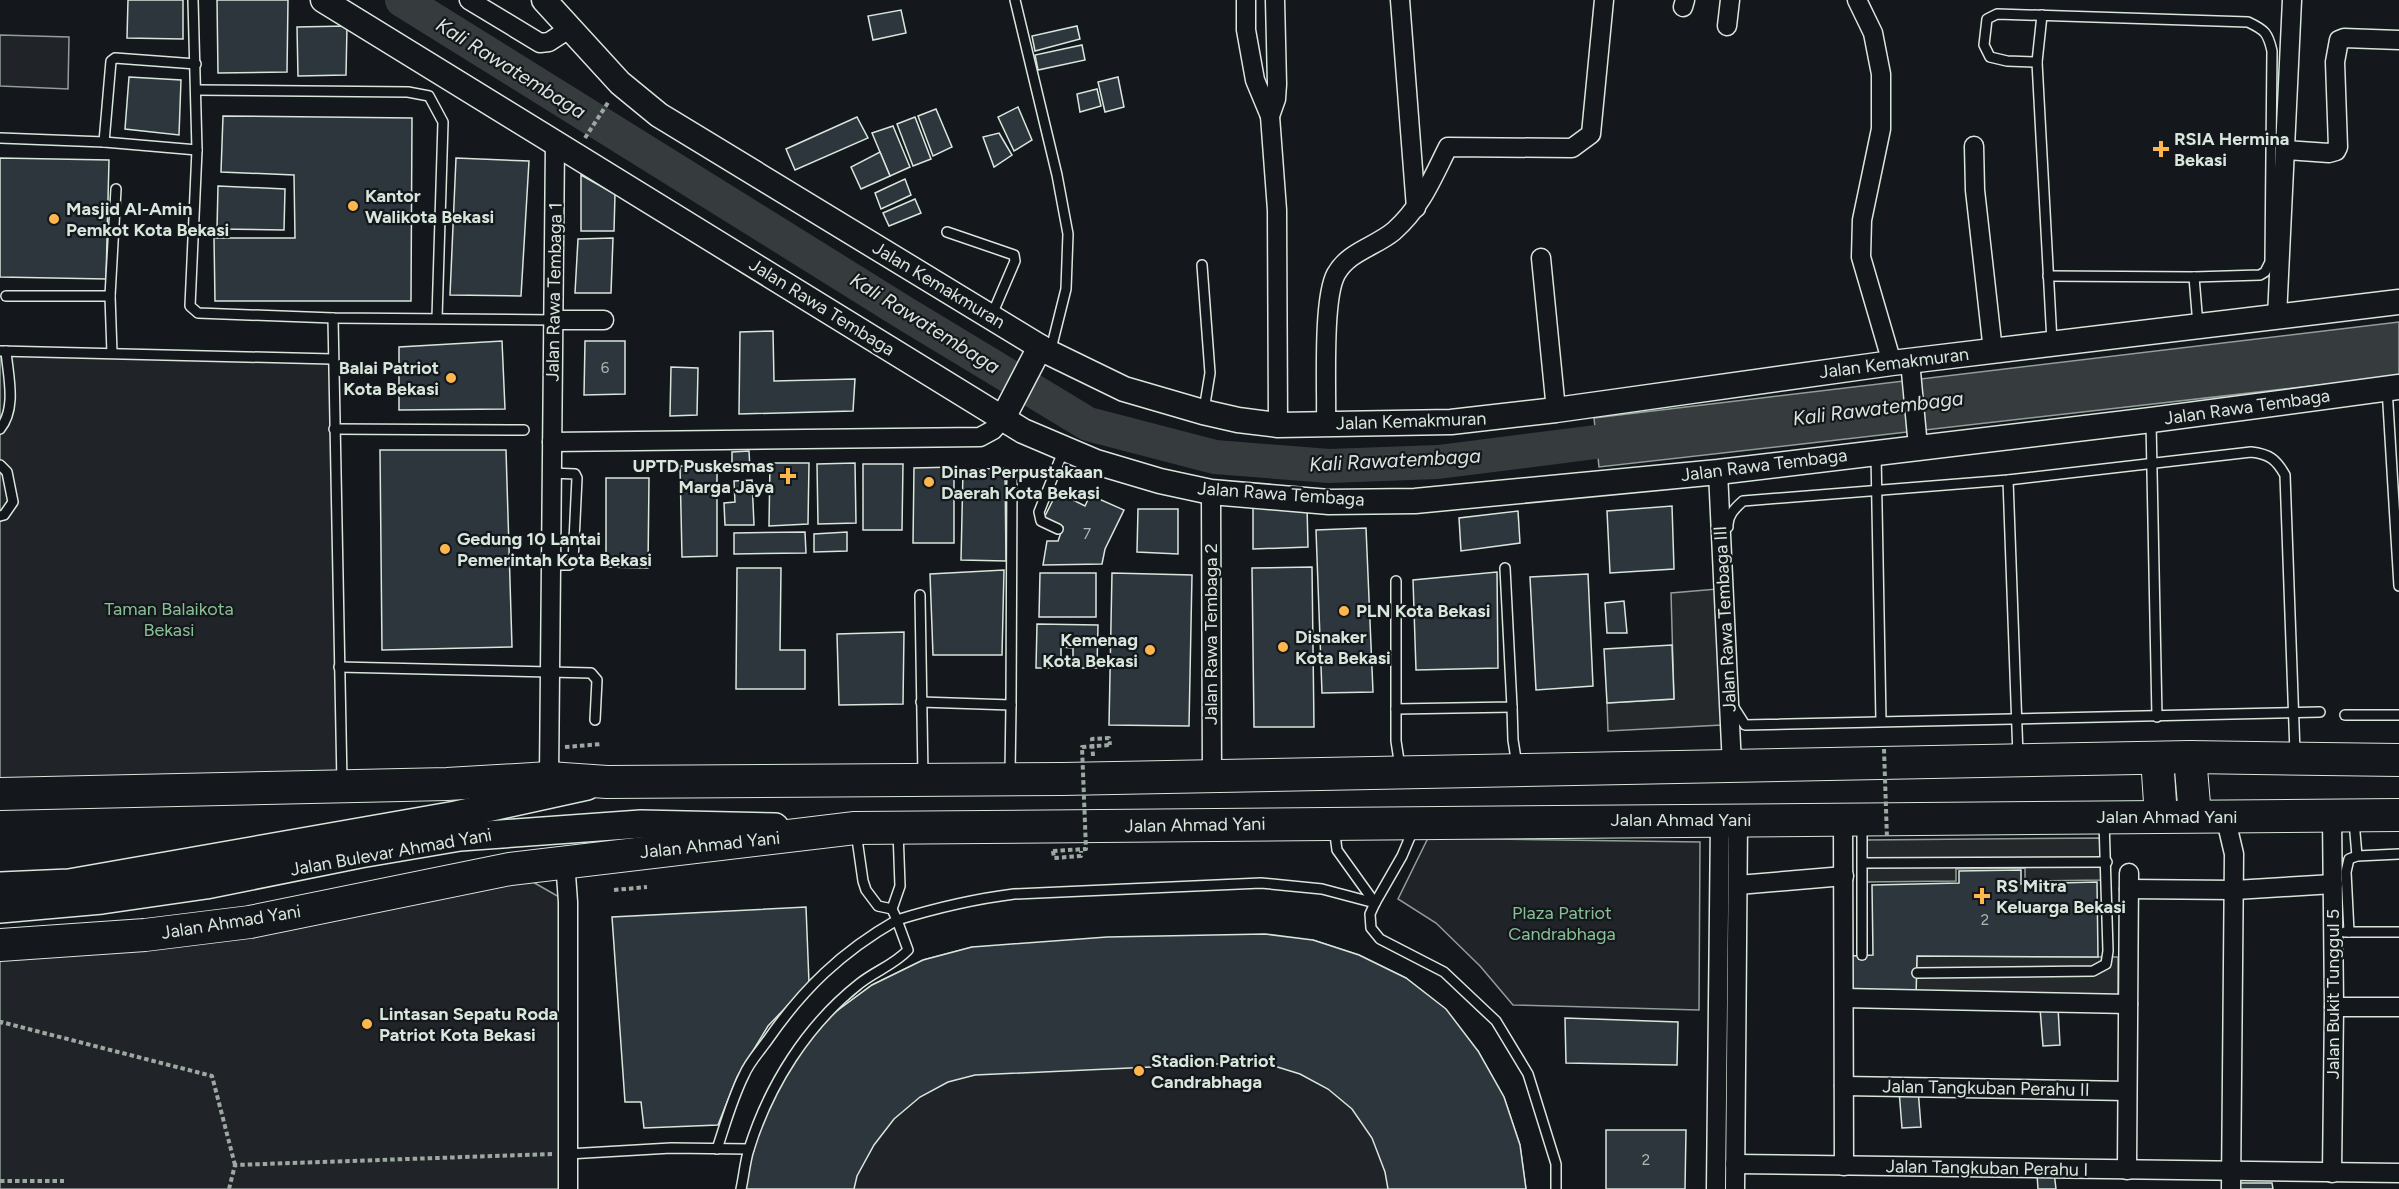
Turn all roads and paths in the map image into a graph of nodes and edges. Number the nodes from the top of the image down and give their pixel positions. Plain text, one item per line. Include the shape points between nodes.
1 (193, 0) edge
2 (323, 0) edge
3 (469, 0) edge
4 (544, 0) edge
5 (1015, 0) edge
6 (1246, 0) edge
7 (1275, 0) edge
8 (1400, 0) edge
9 (1604, 0) edge
10 (1730, 0) edge
11 (1857, 0) edge
12 (2292, 0) edge
13 (2042, 15) junction
14 (1727, 26) dead end
15 (569, 29) junction
16 (2399, 40) edge
17 (2037, 62) junction
18 (196, 64) junction
19 (197, 90) junction
20 (610, 98) dead end
21 (1270, 116) junction
22 (0, 138) edge
23 (584, 140) dead end
24 (104, 142) junction
25 (555, 142) junction
26 (1974, 146) dead end
27 (197, 150) junction
28 (2285, 150) junction
29 (116, 189) dead end
30 (1416, 210) junction
31 (947, 232) dead end
32 (1540, 258) dead end
33 (1202, 265) dead end
34 (2048, 276) junction
35 (2194, 277) junction
36 (6, 296) dead end
37 (110, 297) junction
38 (2399, 302) edge
39 (991, 317) junction
40 (2277, 317) junction
41 (333, 318) junction
42 (437, 318) junction
43 (554, 320) junction
44 (604, 320) dead end
45 (2198, 327) junction
46 (2053, 345) junction
47 (3, 351) edge
48 (1993, 351) junction
49 (112, 352) junction
50 (1041, 353) junction
51 (332, 359) junction
52 (1904, 365) junction
53 (2393, 388) edge
54 (1556, 410) junction
55 (1203, 412) junction
56 (1005, 415) junction
57 (2151, 420) junction
58 (1326, 424) junction
59 (1278, 425) junction
60 (0, 429) edge
61 (334, 429) junction
62 (524, 430) dead end
63 (1918, 440) junction
64 (552, 441) junction
65 (1064, 448) junction
66 (1876, 452) junction
67 (0, 465) edge
68 (2152, 465) junction
69 (1718, 472) junction
70 (1012, 478) dead end
71 (2008, 480) junction
72 (1876, 490) junction
73 (1211, 492) junction
74 (0, 516) edge
75 (1058, 529) dead end
76 (1505, 568) dead end
77 (1396, 581) dead end
78 (2399, 586) edge
79 (920, 595) dead end
80 (339, 667) junction
81 (550, 672) junction
82 (921, 702) junction
83 (1011, 705) junction
84 (1512, 707) junction
85 (1396, 709) junction
86 (2320, 712) dead end
87 (2294, 713) junction
88 (2345, 715) dead end
89 (2399, 715) edge
90 (2157, 717) junction
91 (2015, 718) junction
92 (595, 720) dead end
93 (1881, 722) junction
94 (1092, 739) dead end
95 (602, 744) dead end
96 (568, 747) dead end
97 (1884, 749) dead end
98 (2190, 757) junction
99 (2157, 758) junction
100 (2295, 758) junction
101 (2018, 760) junction
102 (2399, 760) edge
103 (1732, 766) junction
104 (1518, 770) junction
105 (1401, 772) junction
106 (1212, 776) junction
107 (549, 778) junction
108 (923, 779) junction
109 (1010, 779) junction
110 (606, 782) junction
111 (342, 787) junction
112 (0, 794) edge
113 (2343, 815) junction
114 (2399, 815) edge
115 (2210, 816) junction
116 (2103, 817) junction
117 (2161, 817) junction
118 (1853, 819) junction
119 (1729, 820) junction
120 (1416, 822) junction
121 (1333, 823) junction
122 (458, 826) junction
123 (855, 828) junction
124 (898, 828) junction
125 (1887, 838) dead end
126 (2399, 854) edge
127 (1081, 856) dead end
128 (2357, 856) junction
129 (565, 861) junction
130 (2107, 862) junction
131 (1863, 863) junction
132 (1844, 876) junction
133 (2333, 884) junction
134 (1738, 885) junction
135 (0, 886) edge
136 (647, 887) dead end
137 (614, 890) dead end
138 (2235, 890) junction
139 (1375, 903) junction
140 (0, 909) edge
141 (892, 909) junction
142 (897, 920) junction
143 (2341, 932) junction
144 (2399, 932) edge
145 (0, 945) edge
146 (1862, 955) dead end
147 (1917, 973) dead end
148 (1844, 998) junction
149 (2128, 1004) junction
150 (2334, 1007) junction
151 (2399, 1007) edge
152 (0, 1024) edge
153 (1844, 1086) junction
154 (2127, 1091) junction
155 (717, 1149) junction
156 (749, 1149) junction
157 (568, 1154) junction
158 (1739, 1164) junction
159 (235, 1166) junction
160 (1844, 1166) junction
161 (2127, 1170) junction
162 (2332, 1173) junction
163 (2399, 1173) edge
164 (2231, 1180) edge
165 (64, 1181) dead end
166 (0, 1182) edge
167 (230, 1189) edge
168 (568, 1189) edge
169 (741, 1189) edge
170 (1556, 1189) edge
171 (1716, 1189) edge
172 (1735, 1189) edge

1 - 18 lane
2 - 25 street, Jalan Rawa Tembaga
3 - 15 street via 540,43 549,42
4 - 15 street, Jalan Kemakmuran
5 - 50 lane via 1068,234 1066,289
6 - 21 street via 1254,80
7 - 21 street via 1277,84
8 - 30 street
9 - 30 street via 1591,134 1572,148 1448,147
10 - 14 street
11 - 52 street via 1873,33 1881,74 1881,129 1862,220 1861,257
12 - 28 street
13 - 17 lane
13 - 17 lane via 1997,14 1987,19 1984,45 1990,57
13 - 35 lane via 2248,22 2269,36 2270,262 2260,274
15 - 39 street, Jalan Kemakmuran via 620,83 659,115
16 - 28 street via 2339,39 2335,62 2338,147 2330,153
17 - 34 lane
18 - 19 lane
18 - 24 lane via 115,58 111,61
19 - 27 lane
19 - 42 lane via 429,96 443,122
20 - 23 path
21 - 59 street via 1277,210
22 - 24 lane
24 - 27 lane
25 - 43 street, Jalan Rawa Tembaga 1
25 - 56 street, Jalan Rawa Tembaga
26 - 48 street
27 - 41 lane via 190,306 198,313
28 - 40 street
29 - 37 lane
30 - 58 street via 1394,231 1353,254 1336,273 1329,294
31 - 39 lane via 1014,255 1015,261
32 - 54 street
33 - 55 lane via 1210,373
34 - 35 lane
34 - 46 lane
35 - 45 lane
36 - 37 lane
37 - 49 lane
38 - 40 street, Jalan Kemakmuran
39 - 50 street, Jalan Kemakmuran
40 - 45 street, Jalan Kemakmuran
41 - 42 lane
41 - 51 lane
42 - 43 lane
43 - 44 street
43 - 64 street, Jalan Rawa Tembaga 1
45 - 46 street, Jalan Kemakmuran
46 - 48 street, Jalan Kemakmuran
47 - 49 lane
47 - 60 lane via 10,407
48 - 52 street, Jalan Kemakmuran
49 - 51 lane
50 - 55 street, Jalan Kemakmuran via 1124,389
50 - 56 street
51 - 61 lane
52 - 54 street, Jalan Kemakmuran
52 - 63 street
53 - 57 street, Jalan Rawa Tembaga
53 - 78 lane
54 - 58 street, Jalan Kemakmuran via 1451,422
55 - 59 street, Jalan Kemakmuran
56 - 64 street via 993,430 980,437
56 - 65 street, Jalan Rawa Tembaga via 1023,431
57 - 63 street, Jalan Rawa Tembaga
57 - 68 lane
58 - 59 street, Jalan Kemakmuran
61 - 62 lane
61 - 80 lane
63 - 66 street, Jalan Rawa Tembaga
64 - 81 street, Jalan Rawa Tembaga 1
65 - 73 street, Jalan Rawa Tembaga via 1137,475
65 - 75 lane via 1038,512 1041,520
66 - 69 street, Jalan Rawa Tembaga
66 - 72 lane
67 - 74 lane via 7,472 13,501
68 - 71 lane
68 - 87 lane via 2251,452 2266,454 2281,468 2285,475
68 - 90 lane
69 - 73 street, Jalan Rawa Tembaga via 1415,501 1329,502
69 - 103 street, Jalan Rawa Tembaga III
70 - 83 lane
71 - 72 lane
71 - 91 lane
72 - 93 lane
72 - 93 lane via 1743,501 1727,522 1733,706 1738,717 1745,725
73 - 106 street, Jalan Rawa Tembaga 2
76 - 84 lane
77 - 85 lane
79 - 82 lane
80 - 81 lane
80 - 111 lane
81 - 92 lane via 595,676
81 - 107 street, Jalan Rawa Tembaga 1
82 - 83 lane
82 - 108 lane
83 - 109 lane
84 - 85 lane
84 - 104 lane
85 - 105 lane
86 - 87 lane
87 - 90 lane
87 - 100 lane
88 - 89 lane
90 - 91 lane
91 - 93 lane
91 - 101 lane
94 - 127 path, bridge via 1109,738 1110,746 1082,747 1086,849 1053,851 1054,858
95 - 96 path
97 - 125 path, bridge
98 - 99 highway
98 - 100 highway
98 - 115 highway
99 - 101 highway
99 - 117 highway
100 - 102 highway
101 - 103 highway
103 - 104 highway
104 - 105 highway
105 - 106 highway
106 - 109 highway
107 - 110 highway
107 - 111 highway
108 - 109 highway
108 - 110 highway
110 - 122 main road, Jalan Bulevar Ahmad Yani
111 - 112 highway
113 - 114 highway, Jalan Ahmad Yani
113 - 115 highway, Jalan Ahmad Yani
113 - 128 lane
113 - 133 street, Jalan Bukit Tunggul 5
115 - 117 highway, Jalan Ahmad Yani
115 - 138 street via 2234,854
116 - 117 highway, Jalan Ahmad Yani
116 - 118 highway, Jalan Ahmad Yani
116 - 130 lane
118 - 119 highway, Jalan Ahmad Yani
118 - 131 lane
118 - 132 street
119 - 120 highway, Jalan Ahmad Yani
119 - 134 street
119 - 171 street
120 - 121 highway, Jalan Ahmad Yani
120 - 139 lane
121 - 124 highway, Jalan Ahmad Yani
121 - 139 lane via 1337,850
122 - 123 main road, Jalan Bulevar Ahmad Yani
122 - 135 main road, Jalan Bulevar Ahmad Yani via 69,883
122 - 140 main road, Jalan Bulevar Ahmad Yani via 360,854 206,885
123 - 124 highway, Jalan Ahmad Yani
123 - 129 highway, Jalan Ahmad Yani
123 - 141 lane via 866,890 878,906
124 - 141 lane via 900,886
126 - 128 lane
128 - 143 lane via 2349,859 2346,872
129 - 145 highway, Jalan Ahmad Yani via 510,868 250,922 145,935
129 - 157 street
130 - 131 lane
130 - 147 lane via 2106,964 2093,971
131 - 146 lane
132 - 134 street
132 - 148 street
133 - 138 street
133 - 143 street, Jalan Bukit Tunggul 5
134 - 158 street
136 - 137 path
138 - 149 street via 2129,881
138 - 164 street
139 - 142 lane via 1322,889 1261,883 1014,894 976,899
139 - 170 lane via 1370,914 1371,928 1380,939 1444,972 1496,1021 1528,1074 1556,1164
141 - 142 lane
142 - 155 lane via 841,957 785,1015 744,1075
142 - 156 lane via 908,950 822,1017 776,1083
143 - 144 lane
143 - 150 street, Jalan Bukit Tunggul 5
148 - 149 street
148 - 153 street
149 - 154 street
150 - 151 street
150 - 162 street, Jalan Bukit Tunggul 5
152 - 159 path via 212,1076
153 - 154 street, Jalan Tangkuban Perahu II
153 - 160 street
154 - 161 street
155 - 156 lane
155 - 157 lane
156 - 169 lane
157 - 159 path
157 - 168 street
158 - 160 street, Jalan Tangkuban Perahu I
158 - 172 street
159 - 167 path
160 - 161 street, Jalan Tangkuban Perahu I
161 - 164 street, Jalan Tangkuban Perahu I
162 - 163 street, Jalan Tangkuban Perahu I
162 - 164 street, Jalan Tangkuban Perahu I
165 - 166 path

